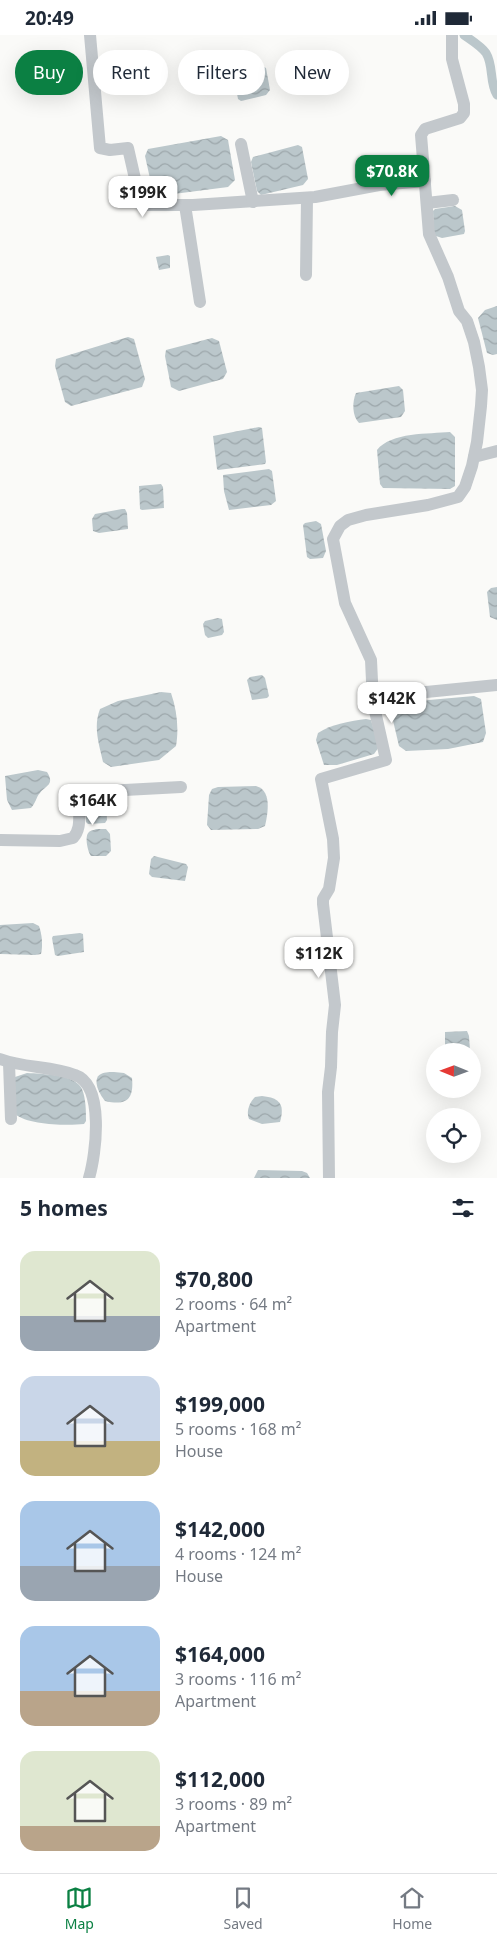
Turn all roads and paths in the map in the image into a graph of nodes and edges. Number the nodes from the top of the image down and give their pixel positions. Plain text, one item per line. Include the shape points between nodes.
1 (90, 35) edge
2 (452, 35) edge
3 (241, 144) dead end
4 (425, 181) junction
5 (307, 197) junction
6 (453, 201) dead end
7 (253, 202) junction
8 (427, 203) junction
9 (185, 205) junction
10 (306, 275) dead end
11 (200, 302) dead end
12 (497, 451) edge
13 (474, 457) junction
14 (497, 685) edge
15 (373, 702) junction
16 (181, 787) dead end
17 (0, 840) edge
18 (5, 1061) edge
19 (11, 1119) dead end
20 (89, 1178) edge
21 (330, 1178) edge

1 - 9 street via 100,148 128,148 142,205
2 - 4 street via 452,59 464,113 460,118 425,129 421,135
3 - 7 street
4 - 5 street
4 - 8 street
5 - 7 street
5 - 10 street
6 - 8 street
7 - 9 street
8 - 13 street via 429,234 459,311 467,321 479,367 482,389
9 - 11 street
12 - 13 street
13 - 15 street via 465,487 458,497 348,521 340,526 333,539 345,603 371,660
14 - 15 street via 406,694
15 - 21 street via 386,760 321,779 334,858 323,904 335,1005 328,1092
16 - 17 street via 87,792 79,802 80,826 74,838 60,841
18 - 19 street
18 - 20 street via 52,1069 86,1080 93,1095 96,1127 94,1161

